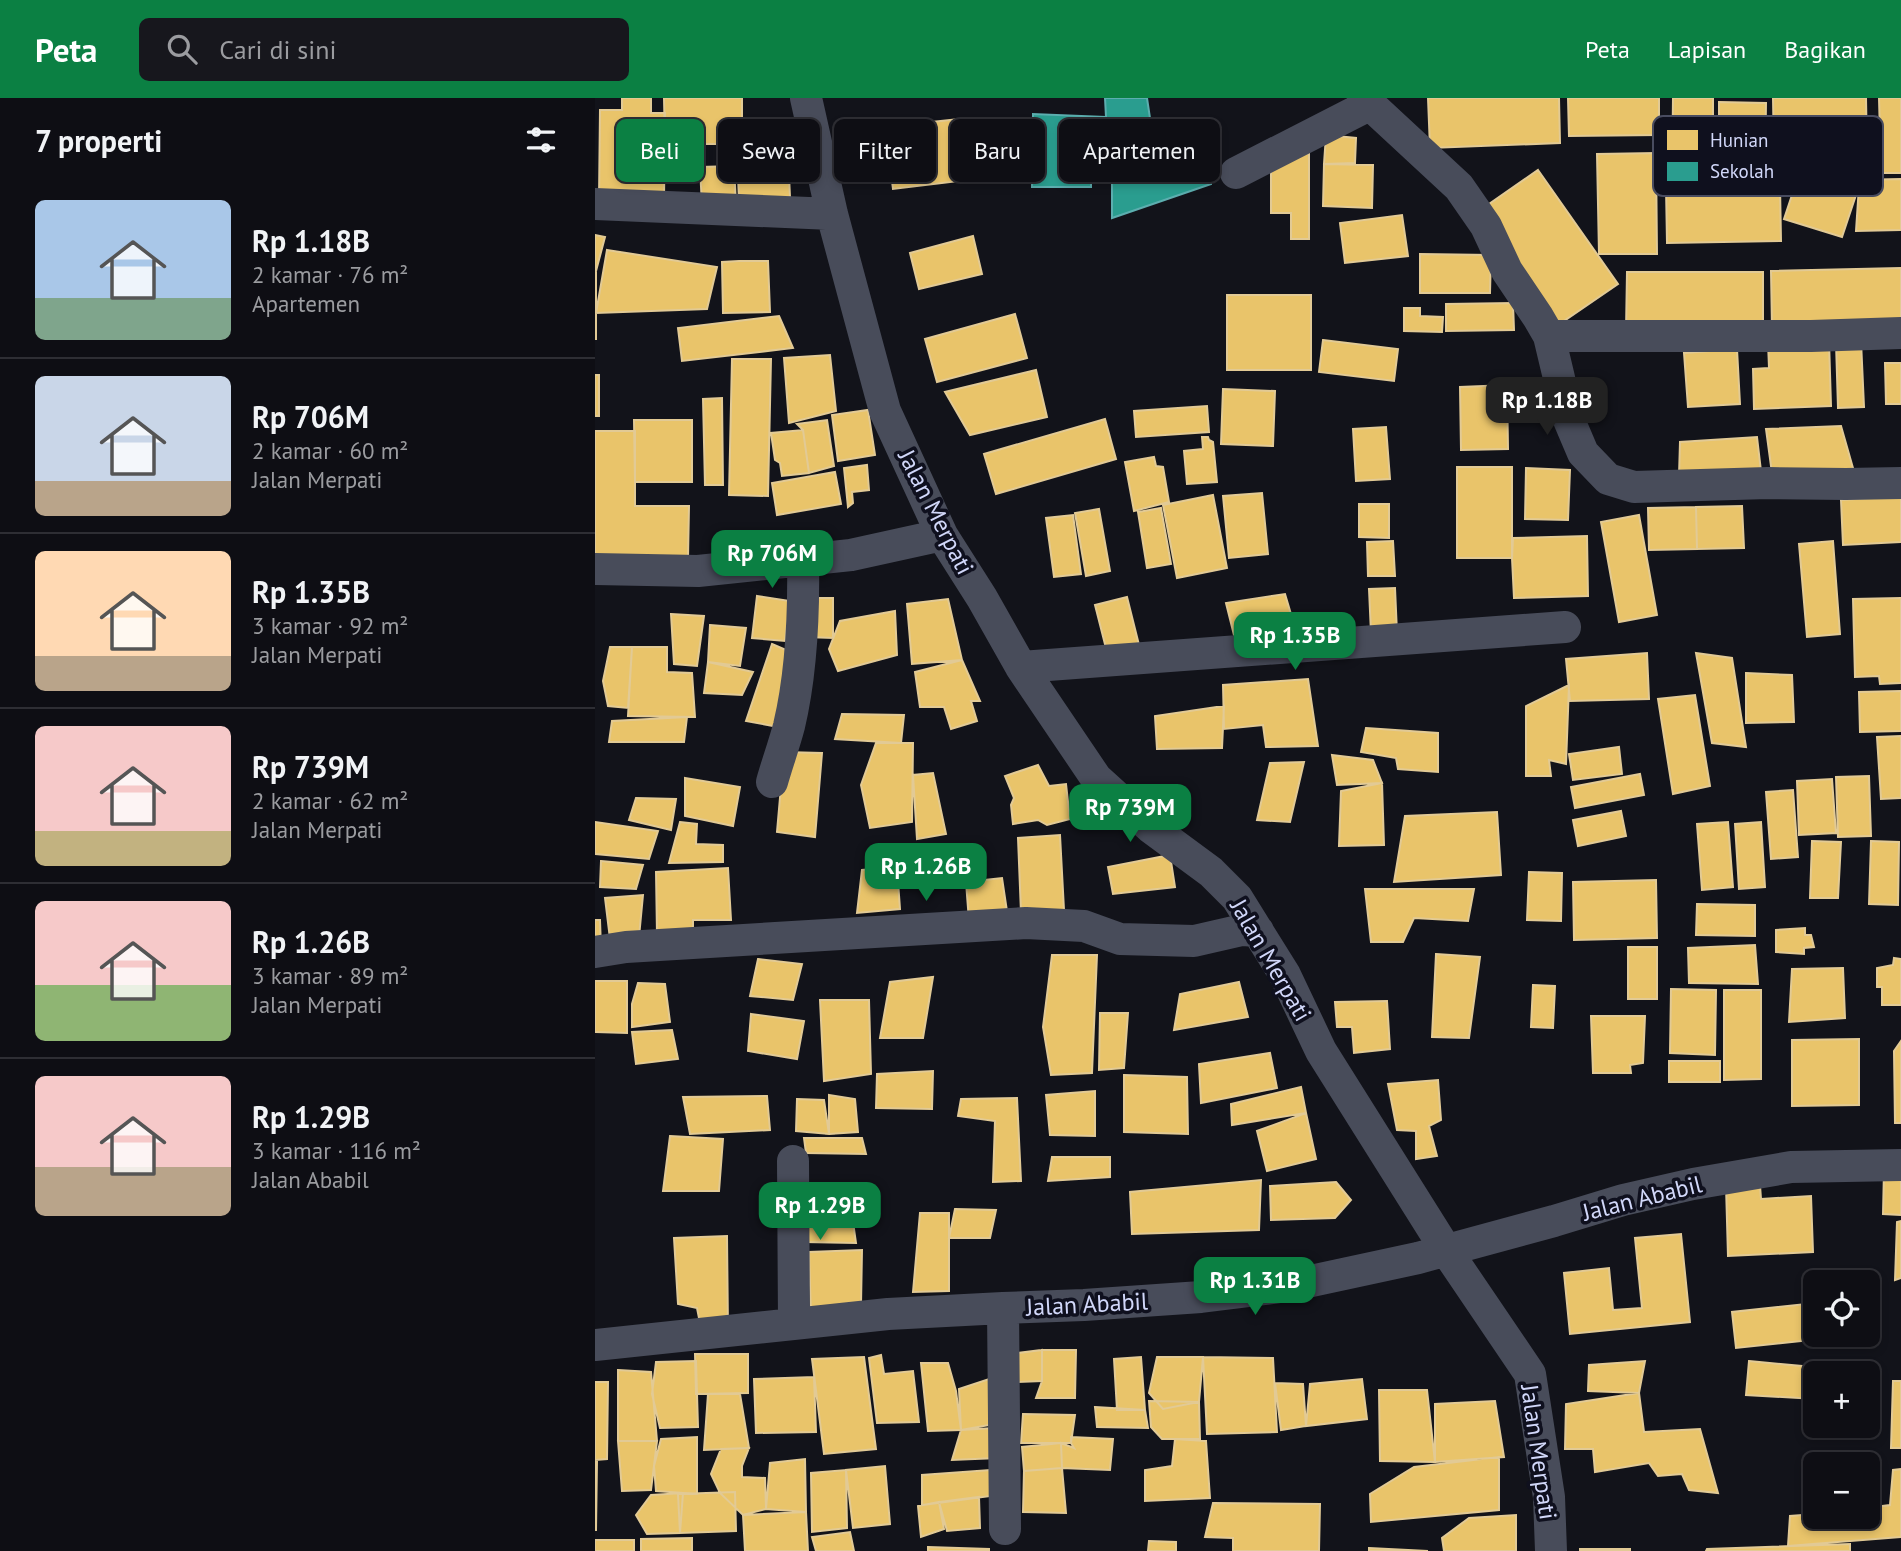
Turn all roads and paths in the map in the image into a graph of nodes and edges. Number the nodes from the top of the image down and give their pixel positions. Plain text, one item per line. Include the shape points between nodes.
1 (806, 98) edge
2 (1366, 101) edge
3 (1236, 173) dead end
4 (595, 204) edge
5 (832, 214) junction
6 (1901, 333) edge
7 (1549, 336) junction
8 (1901, 482) edge
9 (942, 535) junction
10 (803, 560) junction
11 (595, 569) edge
12 (1565, 626) dead end
13 (1021, 667) junction
14 (772, 782) dead end
15 (1258, 931) junction
16 (595, 952) edge
17 (793, 1161) dead end
18 (1901, 1165) edge
19 (1446, 1250) junction
20 (1003, 1308) junction
21 (795, 1324) junction
22 (595, 1345) edge
23 (1006, 1529) dead end
24 (1551, 1551) edge

1 - 5 street, Jalan Merpati
2 - 3 street
2 - 7 street via 1459,187
4 - 5 street
5 - 9 street, Jalan Merpati via 885,411
6 - 7 street
7 - 8 street via 1569,421 1583,453 1608,479 1634,487
9 - 10 street via 851,555
9 - 13 street, Jalan Merpati
10 - 11 street via 698,571
10 - 14 street via 799,670
12 - 13 street
13 - 15 street, Jalan Merpati via 1096,778 1150,827 1211,872 1237,898
15 - 16 street via 1194,940 1120,939 1084,926 1026,923
15 - 19 street, Jalan Merpati via 1321,1051
17 - 21 street
18 - 19 street, Jalan Ababil via 1791,1167 1693,1184
19 - 20 street, Jalan Ababil via 1288,1286 1188,1298
19 - 24 street, Jalan Merpati via 1530,1374 1549,1497
20 - 21 street, Jalan Ababil
20 - 23 street
21 - 22 street, Jalan Ababil

